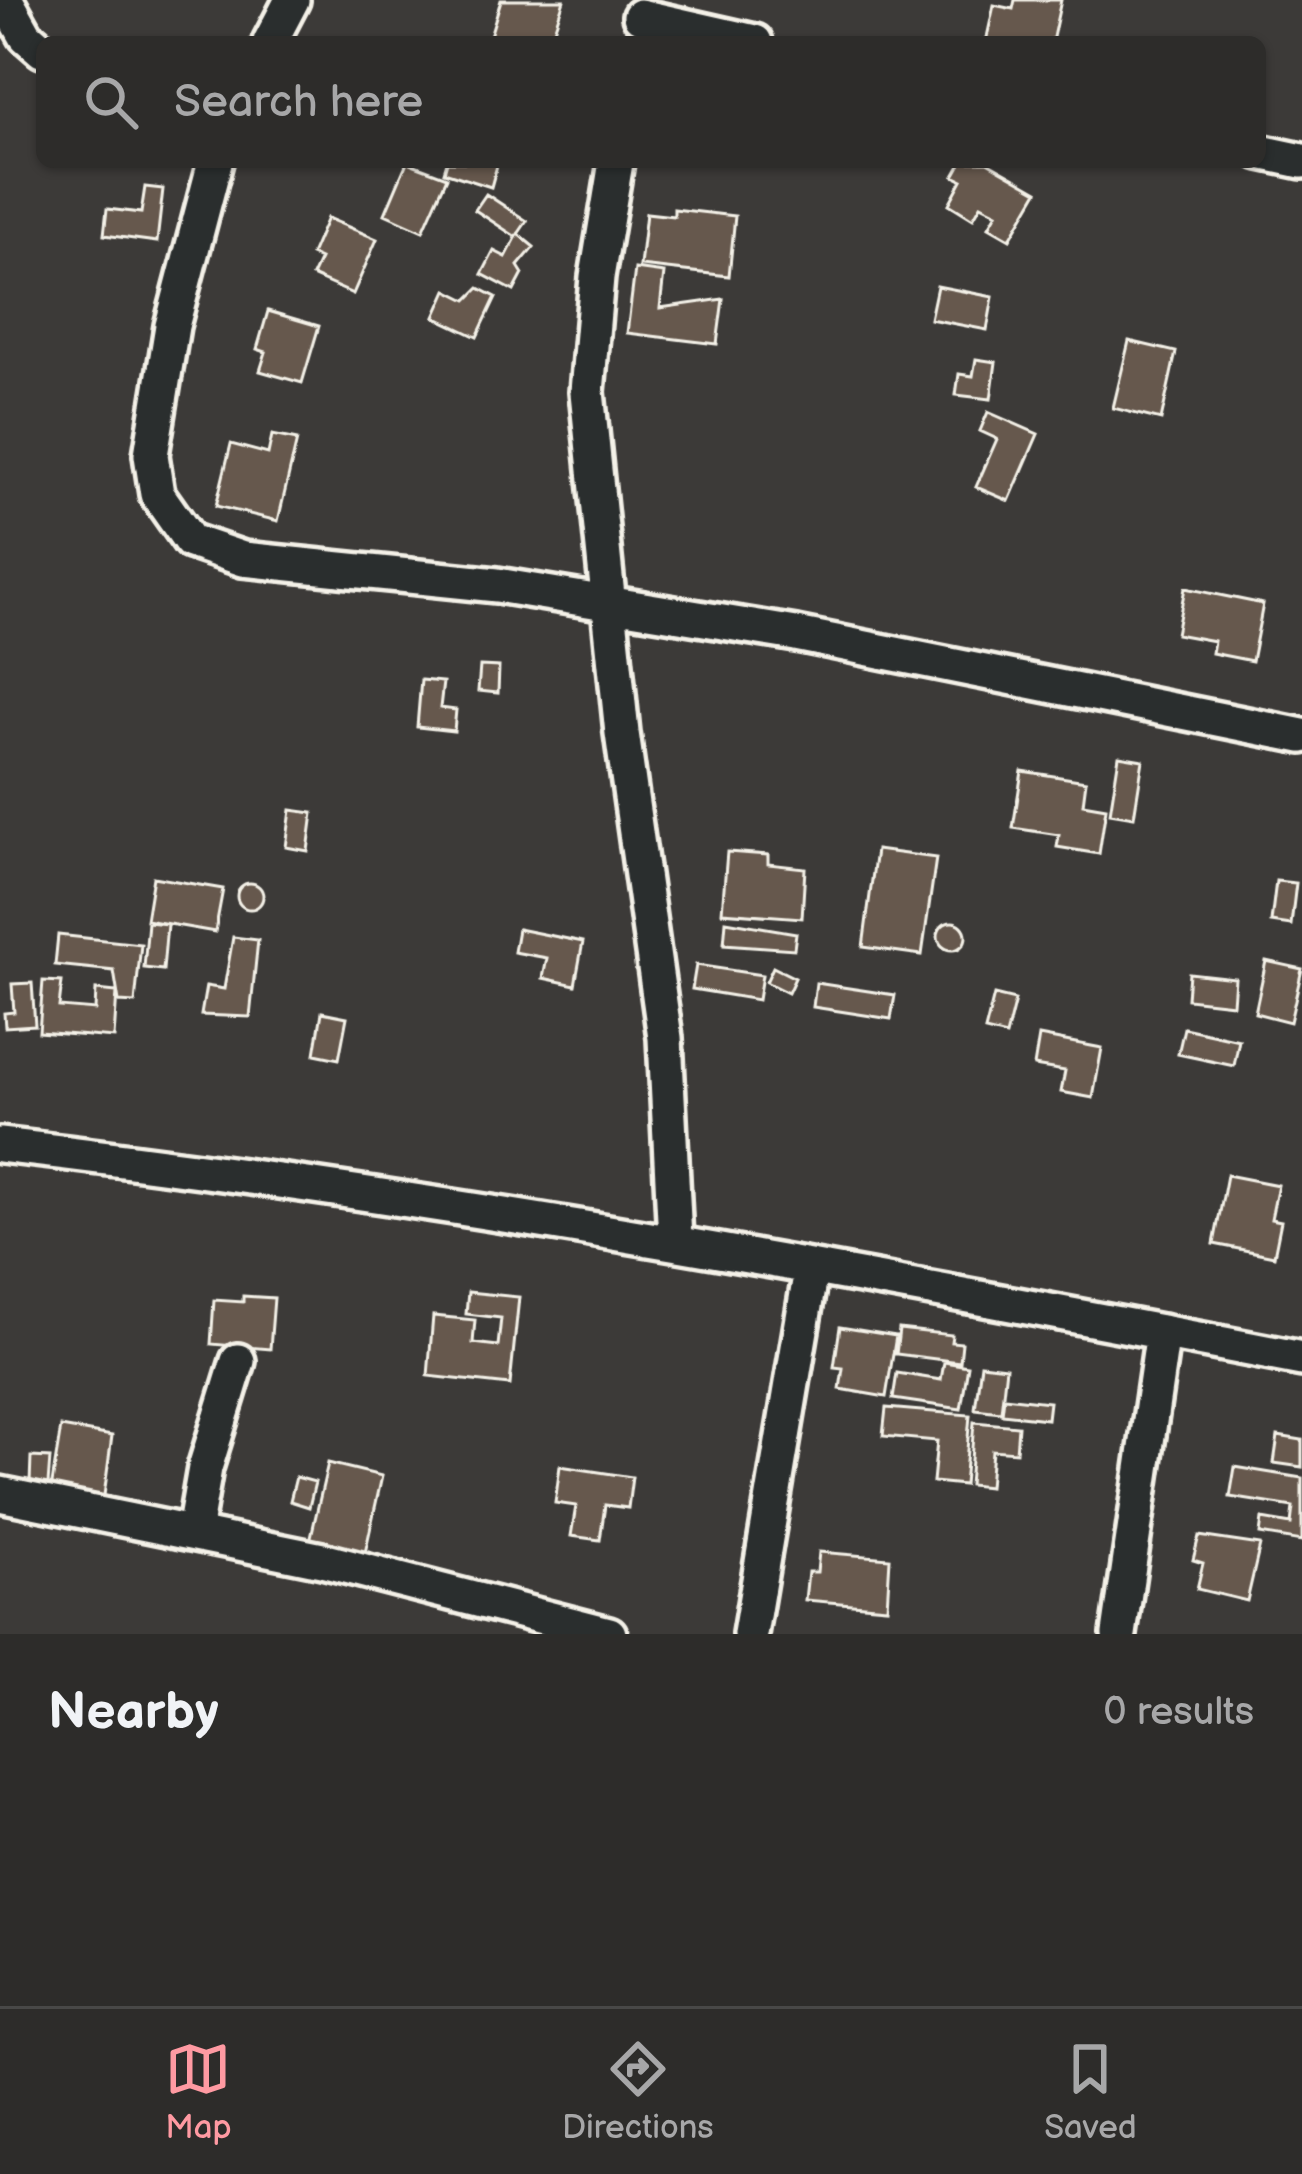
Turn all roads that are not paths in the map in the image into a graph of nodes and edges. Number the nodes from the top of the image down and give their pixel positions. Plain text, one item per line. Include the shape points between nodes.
1 (6, 0) edge
2 (292, 0) edge
3 (640, 19) edge
4 (273, 36) edge
5 (725, 36) edge
6 (36, 45) edge
7 (1266, 153) edge
8 (1302, 161) edge
9 (213, 168) edge
10 (615, 168) edge
11 (608, 605) junction
12 (1302, 736) edge
13 (0, 1145) edge
14 (675, 1240) junction
15 (811, 1270) junction
16 (1163, 1332) junction
17 (1302, 1359) edge
18 (238, 1361) dead end
19 (0, 1494) edge
20 (194, 1532) junction
21 (609, 1634) edge
22 (750, 1634) edge
23 (1119, 1634) edge

1 - 6 street
2 - 4 street
3 - 5 street
7 - 8 street
9 - 11 street via 172,326 151,454 171,521 190,541 243,560 497,585
10 - 11 street via 587,392
11 - 12 street via 796,634
11 - 14 street via 665,1038
13 - 14 street via 270,1176
14 - 15 street
15 - 16 street
15 - 22 street
16 - 17 street
16 - 23 street
18 - 20 street
19 - 20 street
20 - 21 street

